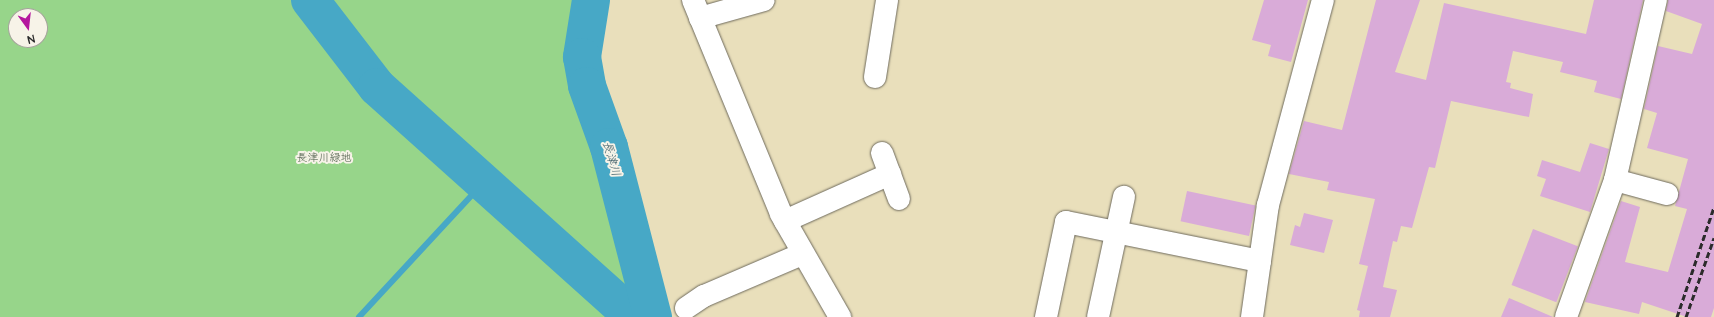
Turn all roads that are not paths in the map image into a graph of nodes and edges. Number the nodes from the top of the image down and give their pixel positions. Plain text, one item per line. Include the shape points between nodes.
1 (764, 0) edge
2 (887, 0) edge
3 (1323, 0) edge
4 (1656, 0) edge
5 (697, 9) edge
6 (875, 77) dead end
7 (882, 152) dead end
8 (890, 174) junction
9 (1615, 180) junction
10 (1667, 194) dead end
11 (1124, 197) dead end
12 (899, 199) dead end
13 (785, 221) junction
14 (1115, 232) junction
15 (802, 254) junction
16 (1260, 261) junction
17 (686, 308) dead end
18 (840, 317) edge
19 (1046, 317) edge
20 (1098, 317) edge
21 (1252, 317) edge
22 (1566, 317) edge

1 - 5 street
2 - 6 street
3 - 16 street via 1268,205
4 - 9 street
5 - 13 street
7 - 8 street
8 - 12 street
8 - 13 street
9 - 10 street
9 - 22 street
11 - 14 street
13 - 15 street
14 - 16 street
14 - 19 street via 1066,222
14 - 20 street
15 - 17 street via 704,296
15 - 18 street
16 - 21 street

